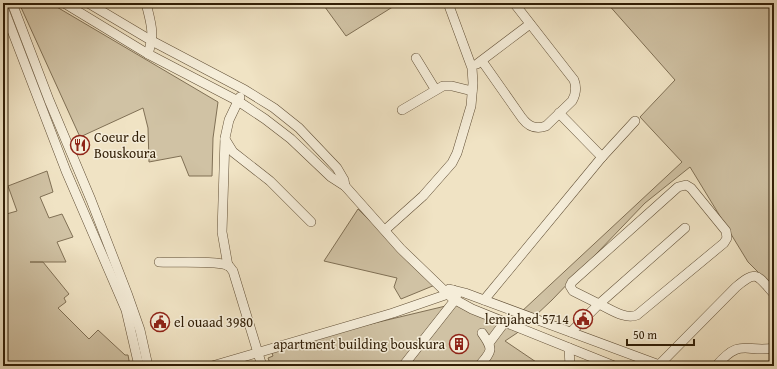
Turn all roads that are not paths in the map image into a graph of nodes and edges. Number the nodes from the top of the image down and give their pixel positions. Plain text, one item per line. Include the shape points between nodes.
1 (12, 3) edge
2 (64, 3) edge
3 (88, 3) edge
4 (146, 3) edge
5 (448, 3) edge
6 (514, 3) edge
7 (3, 7) edge
8 (530, 24) junction
9 (152, 41) junction
10 (148, 54) junction
11 (416, 58) dead end
12 (482, 61) junction
13 (472, 68) junction
14 (435, 89) junction
15 (245, 90) junction
16 (472, 91) junction
17 (238, 101) junction
18 (402, 110) dead end
19 (559, 113) junction
20 (635, 121) dead end
21 (225, 138) junction
22 (602, 157) junction
23 (345, 186) junction
24 (311, 222) dead end
25 (686, 228) dead end
26 (385, 230) junction
27 (159, 262) dead end
28 (228, 266) junction
29 (454, 294) junction
30 (774, 294) edge
31 (484, 300) junction
32 (599, 304) junction
33 (504, 323) junction
34 (571, 332) junction
35 (482, 333) dead end
36 (490, 343) junction
37 (569, 348) junction
38 (774, 348) edge
39 (257, 353) junction
40 (139, 366) edge
41 (148, 366) edge
42 (212, 366) edge
43 (262, 366) edge
44 (404, 366) edge
45 (479, 366) edge
46 (570, 366) edge
47 (614, 366) edge
48 (659, 366) edge
49 (716, 366) edge

1 - 41 street via 127,293 140,330
2 - 10 street
3 - 9 street
4 - 9 street via 152,27
5 - 13 street
6 - 8 street
7 - 40 street via 66,171 126,310
8 - 12 street
8 - 19 street via 574,80 574,97
9 - 10 street
9 - 15 street
10 - 17 street
11 - 14 street
12 - 13 street
12 - 19 street via 526,124 532,127 546,126
13 - 16 street
14 - 16 street via 448,85
14 - 18 street
15 - 17 street
15 - 23 street via 299,128 337,168
16 - 26 street via 471,106 452,164 423,196
17 - 21 street via 229,120
17 - 23 street via 278,129 331,177
19 - 22 street
20 - 22 street
21 - 24 street via 233,152 270,181
21 - 28 street via 222,232
22 - 31 street
23 - 26 street
25 - 32 street
26 - 29 street via 400,250 441,287
27 - 28 street via 212,263
28 - 39 street via 233,272
29 - 31 street
29 - 33 street via 472,309
29 - 39 street
29 - 44 street
30 - 48 street via 758,278 748,277
31 - 34 street
32 - 32 street via 627,316 637,315 724,243 727,238 726,231 689,186 678,187 572,282 570,286 573,290
32 - 34 street
33 - 36 street
33 - 37 street
34 - 48 street
35 - 36 street
36 - 45 street via 490,354
37 - 46 street
37 - 47 street
38 - 49 street via 733,350
39 - 42 street
39 - 43 street

